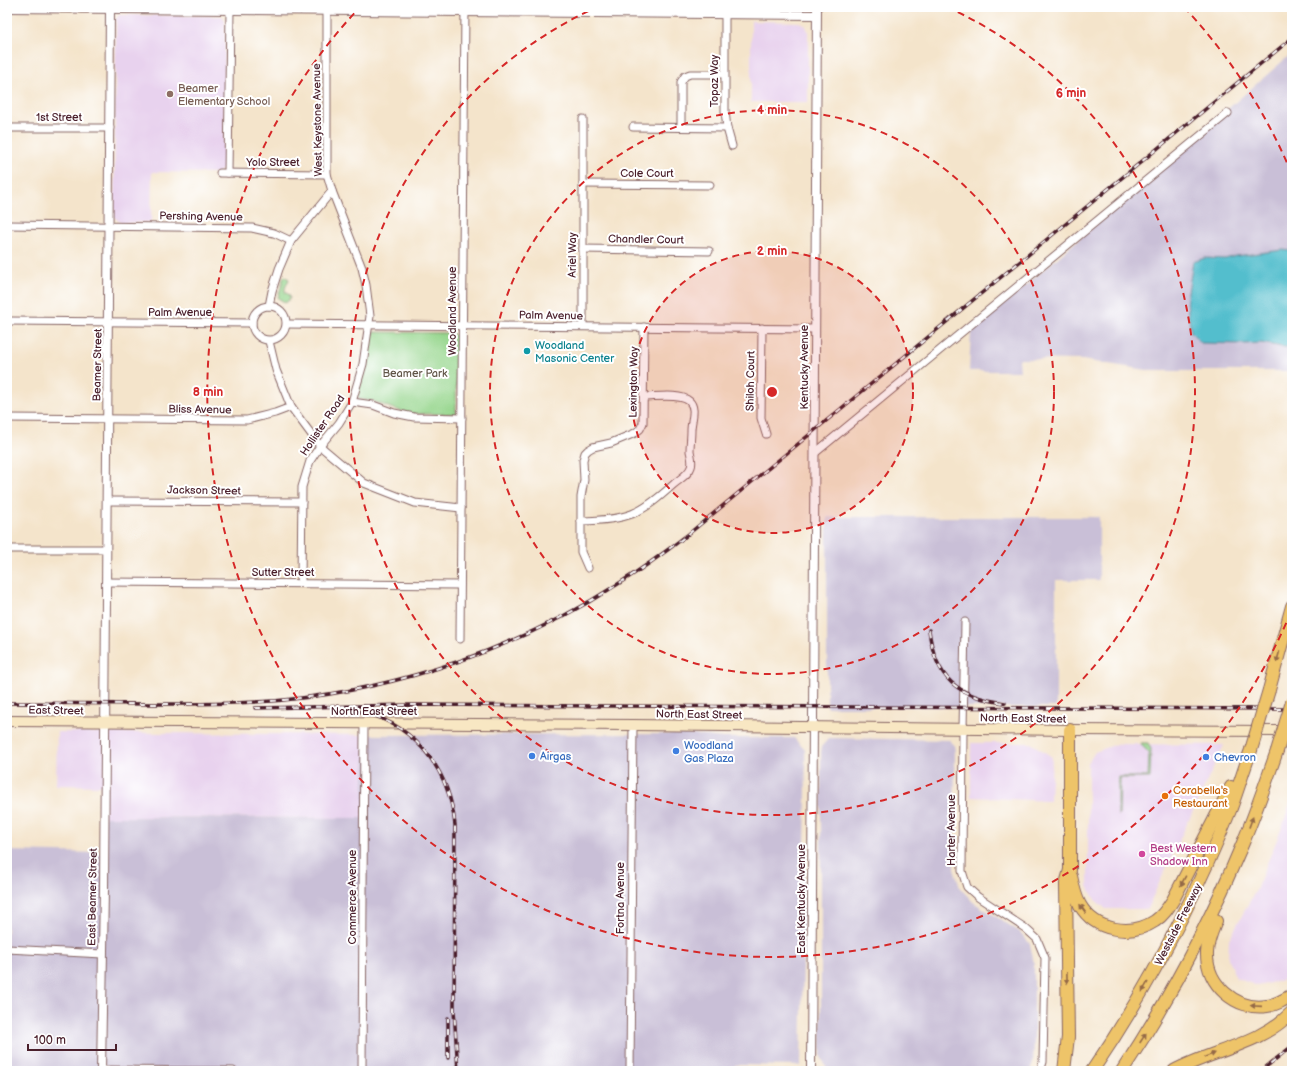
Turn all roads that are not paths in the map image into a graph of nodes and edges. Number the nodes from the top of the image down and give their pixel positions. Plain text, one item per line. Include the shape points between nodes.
1 (7, 8) edge
2 (111, 8) edge
3 (288, 9) edge
4 (230, 10) junction
5 (465, 10) edge
6 (327, 11) junction
7 (642, 11) edge
8 (816, 11) edge
9 (725, 14) junction
10 (724, 74) junction
11 (1228, 114) dead end
12 (583, 119) dead end
13 (633, 127) dead end
14 (681, 127) junction
15 (7, 128) edge
16 (110, 128) junction
17 (727, 128) junction
18 (732, 146) dead end
19 (220, 173) dead end
20 (228, 173) junction
21 (326, 174) junction
22 (583, 184) junction
23 (710, 185) dead end
24 (332, 191) junction
25 (7, 225) edge
26 (109, 226) junction
27 (291, 241) junction
28 (583, 249) junction
29 (709, 251) dead end
30 (269, 306) junction
31 (7, 321) edge
32 (108, 322) junction
33 (252, 323) junction
34 (287, 324) junction
35 (369, 325) junction
36 (463, 325) junction
37 (583, 326) junction
38 (644, 327) junction
39 (762, 328) junction
40 (815, 329) junction
41 (269, 341) junction
42 (644, 397) junction
43 (352, 402) junction
44 (291, 407) junction
45 (7, 418) edge
46 (462, 418) junction
47 (107, 419) junction
48 (766, 434) dead end
49 (320, 446) junction
50 (815, 453) junction
51 (106, 501) junction
52 (302, 502) junction
53 (461, 508) junction
54 (581, 520) junction
55 (7, 549) edge
56 (106, 549) junction
57 (588, 568) dead end
58 (106, 582) junction
59 (301, 583) junction
60 (460, 585) junction
61 (1292, 606) edge
62 (965, 622) dead end
63 (460, 639) dead end
64 (1292, 702) edge
65 (7, 721) edge
66 (105, 722) junction
67 (364, 723) junction
68 (633, 725) junction
69 (813, 727) junction
70 (963, 729) junction
71 (1070, 730) junction
72 (1292, 731) edge
73 (1249, 755) junction
74 (1243, 844) junction
75 (1070, 870) junction
76 (7, 949) edge
77 (103, 954) junction
78 (1292, 995) edge
79 (1292, 1012) edge
80 (101, 1070) edge
81 (233, 1071) edge
82 (362, 1071) edge
83 (462, 1071) edge
84 (471, 1071) edge
85 (630, 1071) edge
86 (811, 1071) edge
87 (1040, 1071) edge
88 (1064, 1071) edge
89 (1092, 1071) edge
90 (1122, 1071) edge
91 (1174, 1071) edge

1 - 2 street
2 - 4 street
2 - 16 street, Beamer Street
3 - 4 street
3 - 6 street
4 - 20 street
5 - 6 street
5 - 7 street
5 - 36 street, Woodland Avenue
6 - 21 street, West Keystone Avenue
7 - 9 street
8 - 9 street
8 - 40 street, Kentucky Avenue
9 - 10 street, Topaz Way
10 - 14 street via 685,76 681,82
10 - 17 street, Topaz Way
11 - 50 street
12 - 22 street, Ariel Way
13 - 14 street
14 - 17 street
15 - 16 street, 1st Street
16 - 26 street, Beamer Street
17 - 18 street, Topaz Way
19 - 20 street, Yolo Street
20 - 21 street, Yolo Street
21 - 24 street, West Keystone Avenue
22 - 23 street, Cole Court
22 - 28 street, Ariel Way
24 - 27 street, West Keystone Avenue
24 - 35 street, Hollister Road via 362,268 369,304
25 - 26 street, Pershing Avenue
26 - 27 street, Pershing Avenue via 252,228 262,229
26 - 32 street, Beamer Street
27 - 30 street, West Keystone Avenue via 279,269
28 - 29 street, Chandler Court
28 - 37 street, Ariel Way
30 - 33 street via 257,311
30 - 34 street via 282,311
31 - 32 street, Palm Avenue
32 - 33 street, Palm Avenue
32 - 47 street, Beamer Street
33 - 41 street via 257,336
34 - 35 street, Palm Avenue
34 - 41 street via 282,336
35 - 36 street, Palm Avenue
35 - 43 street, Hollister Road via 363,364
36 - 37 street, Palm Avenue
36 - 46 street, Woodland Avenue
37 - 38 street, Palm Avenue
38 - 39 street, Palm Avenue
38 - 42 street, Lexington Way
39 - 40 street, Palm Avenue
39 - 48 street, Shiloh Court via 761,418
40 - 50 street, Kentucky Avenue
41 - 44 street via 276,370
42 - 54 street, Lexington Way via 643,423 640,429 612,443 594,446 585,453
42 - 54 street via 677,396 690,401 693,415 691,467 688,473 630,516 618,519
43 - 46 street via 373,404 409,417
43 - 49 street, Hollister Road
44 - 47 street, Bliss Avenue via 247,420
44 - 49 street
45 - 47 street, Bliss Avenue
46 - 53 street, Woodland Avenue
47 - 51 street, Beamer Street
49 - 52 street, Hollister Road via 305,474
49 - 53 street via 364,483 415,503
50 - 69 street, Kentucky Avenue
51 - 52 street, Jackson Street
51 - 56 street, Beamer Street
52 - 59 street, Hollister Road
53 - 60 street, Woodland Avenue
54 - 57 street via 581,552
55 - 56 street
56 - 58 street, Beamer Street
58 - 59 street, Sutter Street
58 - 66 street, Beamer Street
59 - 60 street, Sutter Street
60 - 63 street, Woodland Avenue
61 -> 73 highway, Westside Freeway, bridge
62 - 70 street, Harter Avenue
74 -> 64 highway, bridge
65 - 66 main road, East Street
66 - 67 main road, North East Street
66 - 77 street, East Beamer Street
67 - 68 main road, North East Street
67 - 82 street, Commerce Avenue
68 - 69 main road, North East Street
68 - 85 street, Fortna Avenue
69 - 70 main road, North East Street
69 - 86 street, East Kentucky Avenue
70 - 71 main road, North East Street
70 - 87 street, Harter Avenue via 962,871 967,887 978,898 1025,928 1037,939 1045,958 1043,1062
71 - 72 main road, North East Street
71 - 75 highway
73 -> 75 highway via 1173,900 1156,921 1128,931 1102,925 1080,905
73 -> 89 highway, Westside Freeway via 1224,825 1183,916 1127,1018
78 -> 74 highway via 1274,1004 1247,1005 1222,992 1211,975 1207,954 1211,931 1230,890
90 -> 74 highway via 1181,973
75 -> 88 highway via 1066,884 1068,1037
76 - 77 street
77 - 80 street, East Beamer Street
91 -> 79 highway via 1266,1033
80 - 81 street
83 - 84 street

